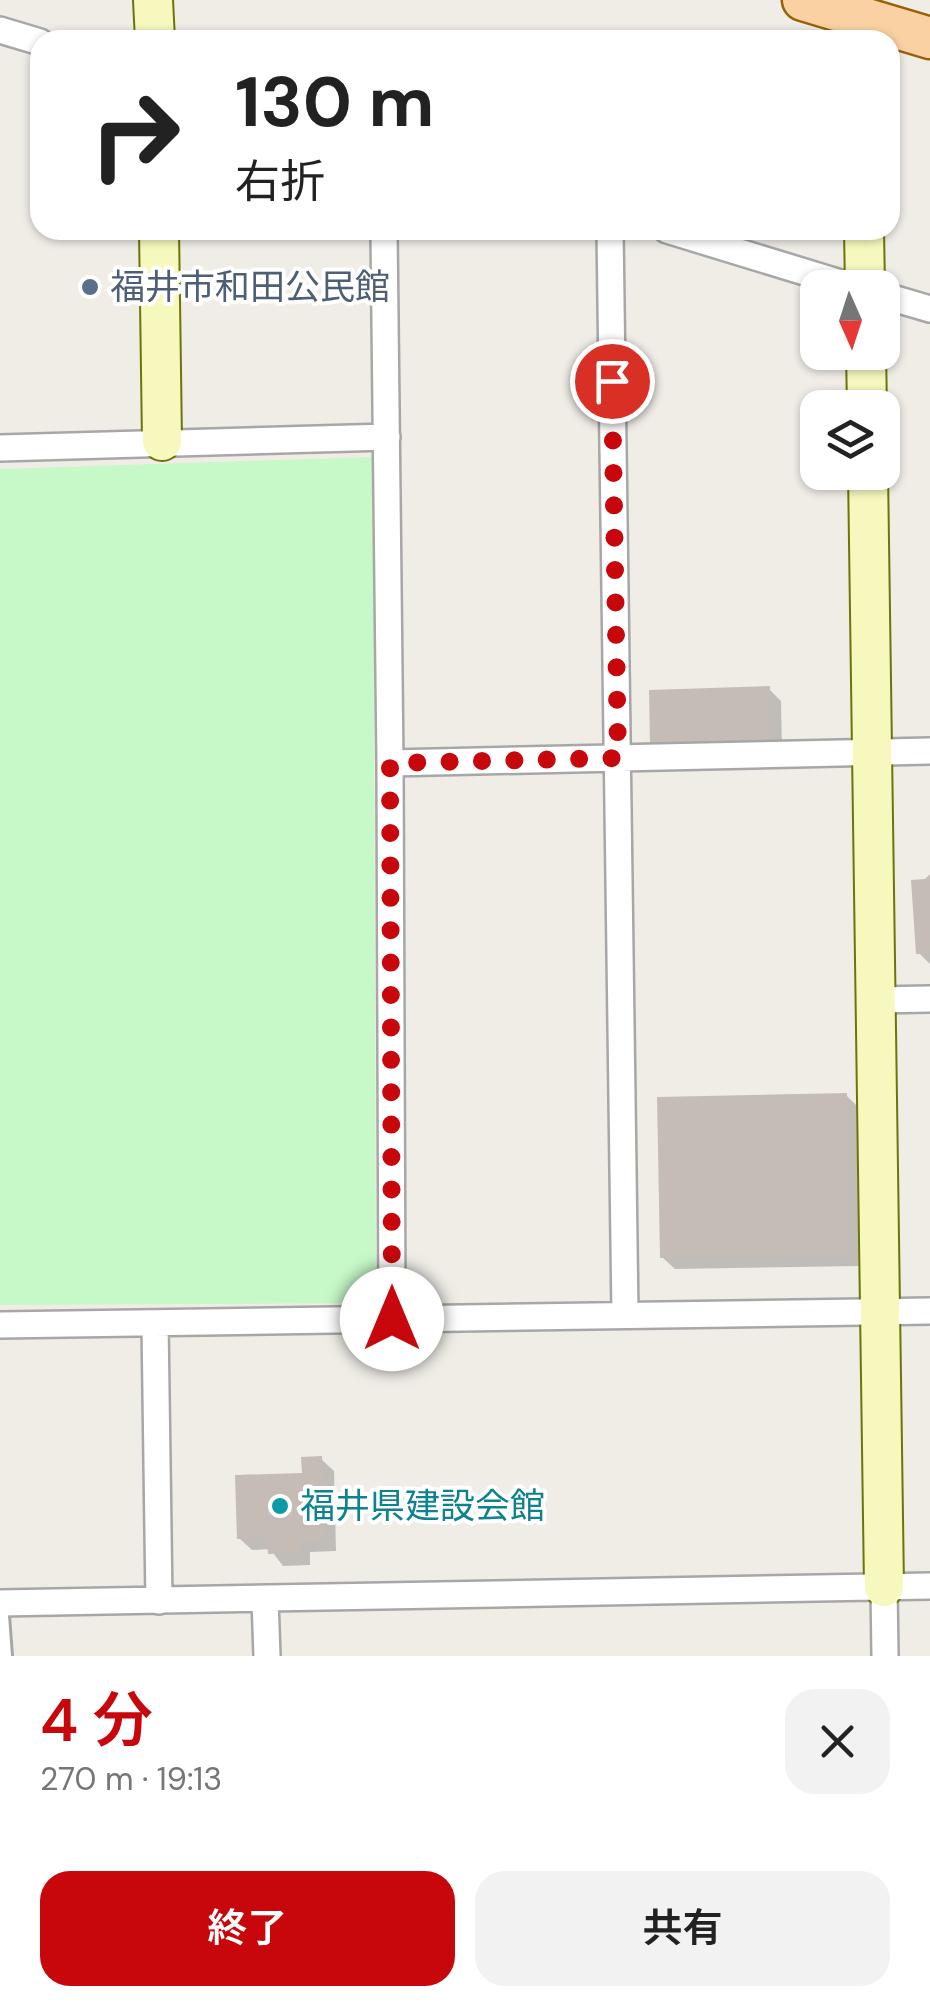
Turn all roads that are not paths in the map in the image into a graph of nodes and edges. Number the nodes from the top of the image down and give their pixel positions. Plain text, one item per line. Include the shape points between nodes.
1 (153, 0) edge
2 (803, 0) edge
3 (862, 19) edge
4 (0, 30) edge
5 (154, 30) edge
6 (930, 38) edge
7 (30, 39) edge
8 (159, 240) edge
9 (384, 240) edge
10 (610, 240) edge
11 (699, 240) edge
12 (864, 240) edge
13 (865, 270) edge
14 (800, 271) edge
15 (900, 300) edge
16 (930, 309) edge
17 (387, 437) junction
18 (162, 441) junction
19 (0, 448) edge
20 (868, 490) edge
21 (872, 752) junction
22 (930, 752) edge
23 (618, 758) junction
24 (390, 763) junction
25 (930, 999) edge
26 (875, 1000) junction
27 (930, 1311) edge
28 (880, 1312) junction
29 (625, 1316) junction
30 (392, 1319) junction
31 (155, 1323) junction
32 (0, 1326) edge
33 (930, 1586) edge
34 (884, 1587) junction
35 (265, 1599) junction
36 (159, 1600) junction
37 (1, 1602) edge
38 (5, 1656) edge
39 (266, 1656) edge
40 (885, 1656) edge

1 - 5 street
2 - 3 main road
3 - 6 main road
4 - 7 street
8 - 18 street
9 - 17 street
10 - 23 street
11 - 14 street
12 - 13 street
15 - 16 street
17 - 18 street
17 - 24 street
18 - 19 street
20 - 21 street
21 - 22 street
21 - 23 street
21 - 26 street
23 - 24 street
23 - 29 street
24 - 30 street
25 - 26 street
26 - 28 street
27 - 28 street
28 - 29 street
28 - 34 street
29 - 30 street
30 - 31 street
31 - 32 street
31 - 36 street
33 - 34 street
34 - 35 street
34 - 40 street
35 - 36 street
35 - 39 street
36 - 37 street
37 - 38 lane

